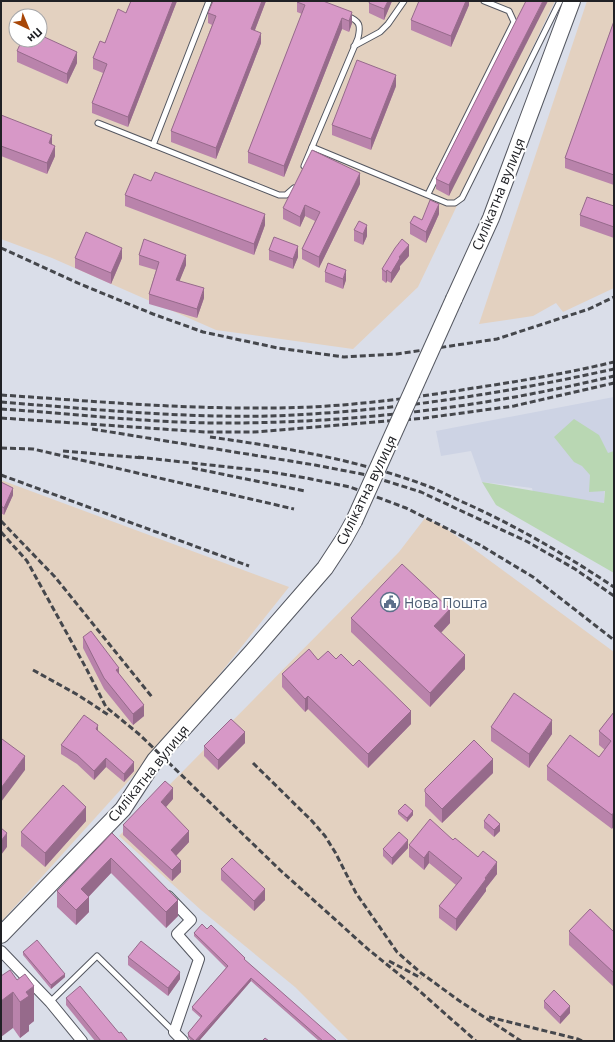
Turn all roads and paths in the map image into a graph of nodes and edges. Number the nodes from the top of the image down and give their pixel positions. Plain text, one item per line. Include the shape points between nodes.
1 (209, 1) edge
2 (404, 1) edge
3 (484, 1) edge
4 (560, 1) edge
5 (572, 1) edge
6 (342, 14) edge
7 (354, 46) junction
8 (98, 123) dead end
9 (153, 145) junction
10 (312, 147) junction
11 (301, 173) edge
12 (298, 180) edge
13 (428, 194) junction
14 (159, 887) edge
15 (1, 935) edge
16 (1, 951) edge
17 (50, 1002) junction
18 (174, 1032) junction
19 (82, 1041) edge
20 (183, 1041) edge

1 - 9 lane
2 - 7 lane via 380,32
3 - 13 lane via 509,11 514,22
4 - 13 lane via 462,198 454,203
5 - 15 main road, Силікатна вулиця, bridge via 491,218 354,521 336,552 311,584 156,759 129,802 106,832
6 - 7 lane via 355,19 359,24 360,31
7 - 10 lane
8 - 9 lane
9 - 12 lane via 279,195 286,195 292,191
10 - 11 lane
10 - 13 lane
14 - 18 street via 191,920 177,934 199,959
16 - 17 street
17 - 18 lane via 97,956
17 - 19 street
18 - 20 street

